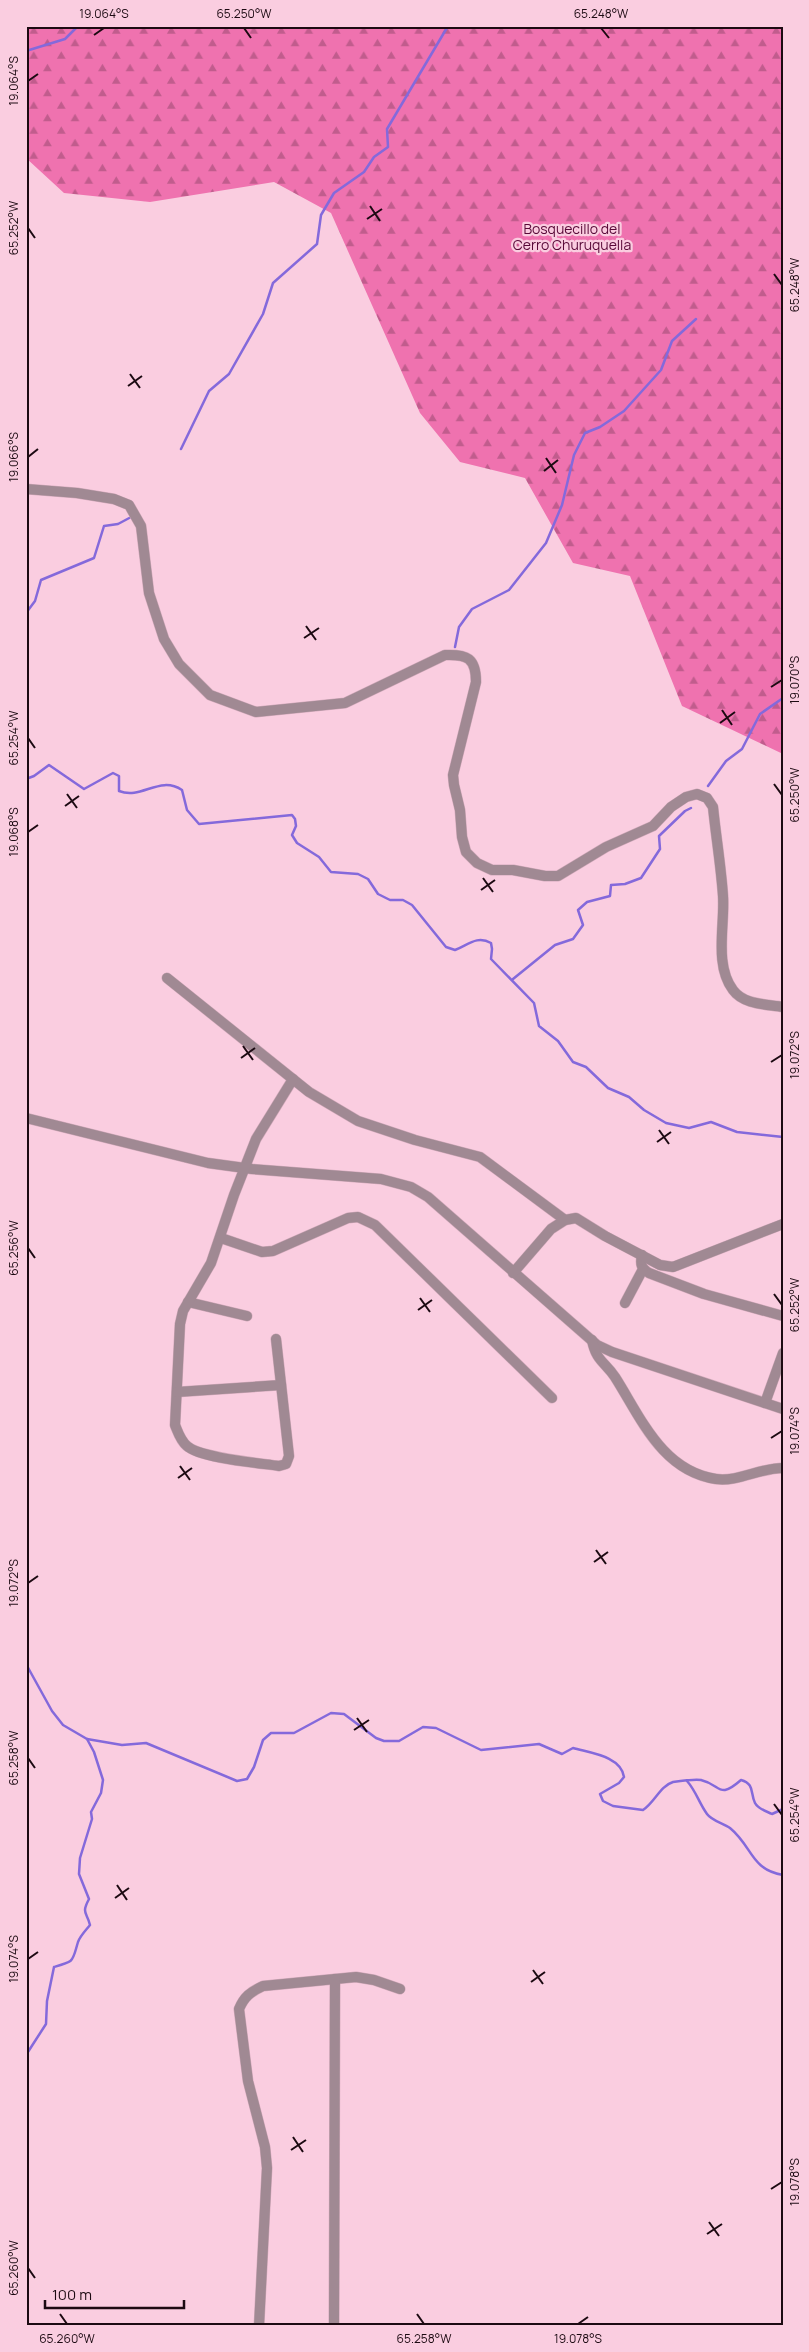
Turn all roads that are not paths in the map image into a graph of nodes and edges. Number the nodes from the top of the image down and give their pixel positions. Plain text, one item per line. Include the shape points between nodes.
1 (26, 489) edge
2 (167, 978) dead end
3 (783, 1007) edge
4 (293, 1079) junction
5 (26, 1118) edge
6 (245, 1168) junction
7 (565, 1220) junction
8 (783, 1224) edge
9 (221, 1238) junction
10 (642, 1255) junction
11 (643, 1269) junction
12 (513, 1273) junction
13 (188, 1302) junction
14 (625, 1303) dead end
15 (247, 1316) dead end
16 (783, 1316) edge
17 (276, 1338) dead end
18 (592, 1340) junction
19 (783, 1353) edge
20 (281, 1385) junction
21 (177, 1392) junction
22 (552, 1398) dead end
23 (765, 1403) junction
24 (783, 1409) edge
25 (783, 1468) edge
26 (335, 1979) junction
27 (400, 1989) dead end
28 (259, 2326) edge
29 (334, 2326) edge

1 - 3 street via 76,493 114,499 129,505 141,526 149,593 164,639 179,664 210,695 256,712 310,708 345,703 444,655 460,654 471,660 476,670 476,682 455,762 454,785 466,852 477,863 492,870 558,876 606,847 653,826 686,797 697,794 707,798 713,807 723,897 722,958 726,978 742,998
2 - 4 street
4 - 6 street via 256,1139
4 - 7 street via 358,1121 480,1157
5 - 6 street via 208,1163
6 - 9 street
6 - 12 street via 382,1180 410,1187 428,1197
7 - 10 street via 576,1218
7 - 12 street via 552,1229
8 - 10 street via 673,1267 660,1265
9 - 13 street via 212,1263
9 - 22 street via 262,1252 273,1251 348,1218 358,1217 375,1225
10 - 11 street via 640,1263
11 - 14 street
11 - 16 street via 704,1294
12 - 18 street
13 - 15 street
13 - 21 street via 177,1345
17 - 20 street
18 - 23 street via 612,1352
18 - 25 street via 600,1362 614,1375 660,1450 673,1460 714,1479 730,1480
19 - 23 street
20 - 21 street
20 - 21 street via 289,1456 286,1464 279,1466 203,1454 188,1447 175,1425
23 - 24 street
26 - 27 street via 356,1977
26 - 28 street via 263,1986 250,1992 239,2009 248,2081 265,2147 267,2168
26 - 29 street

